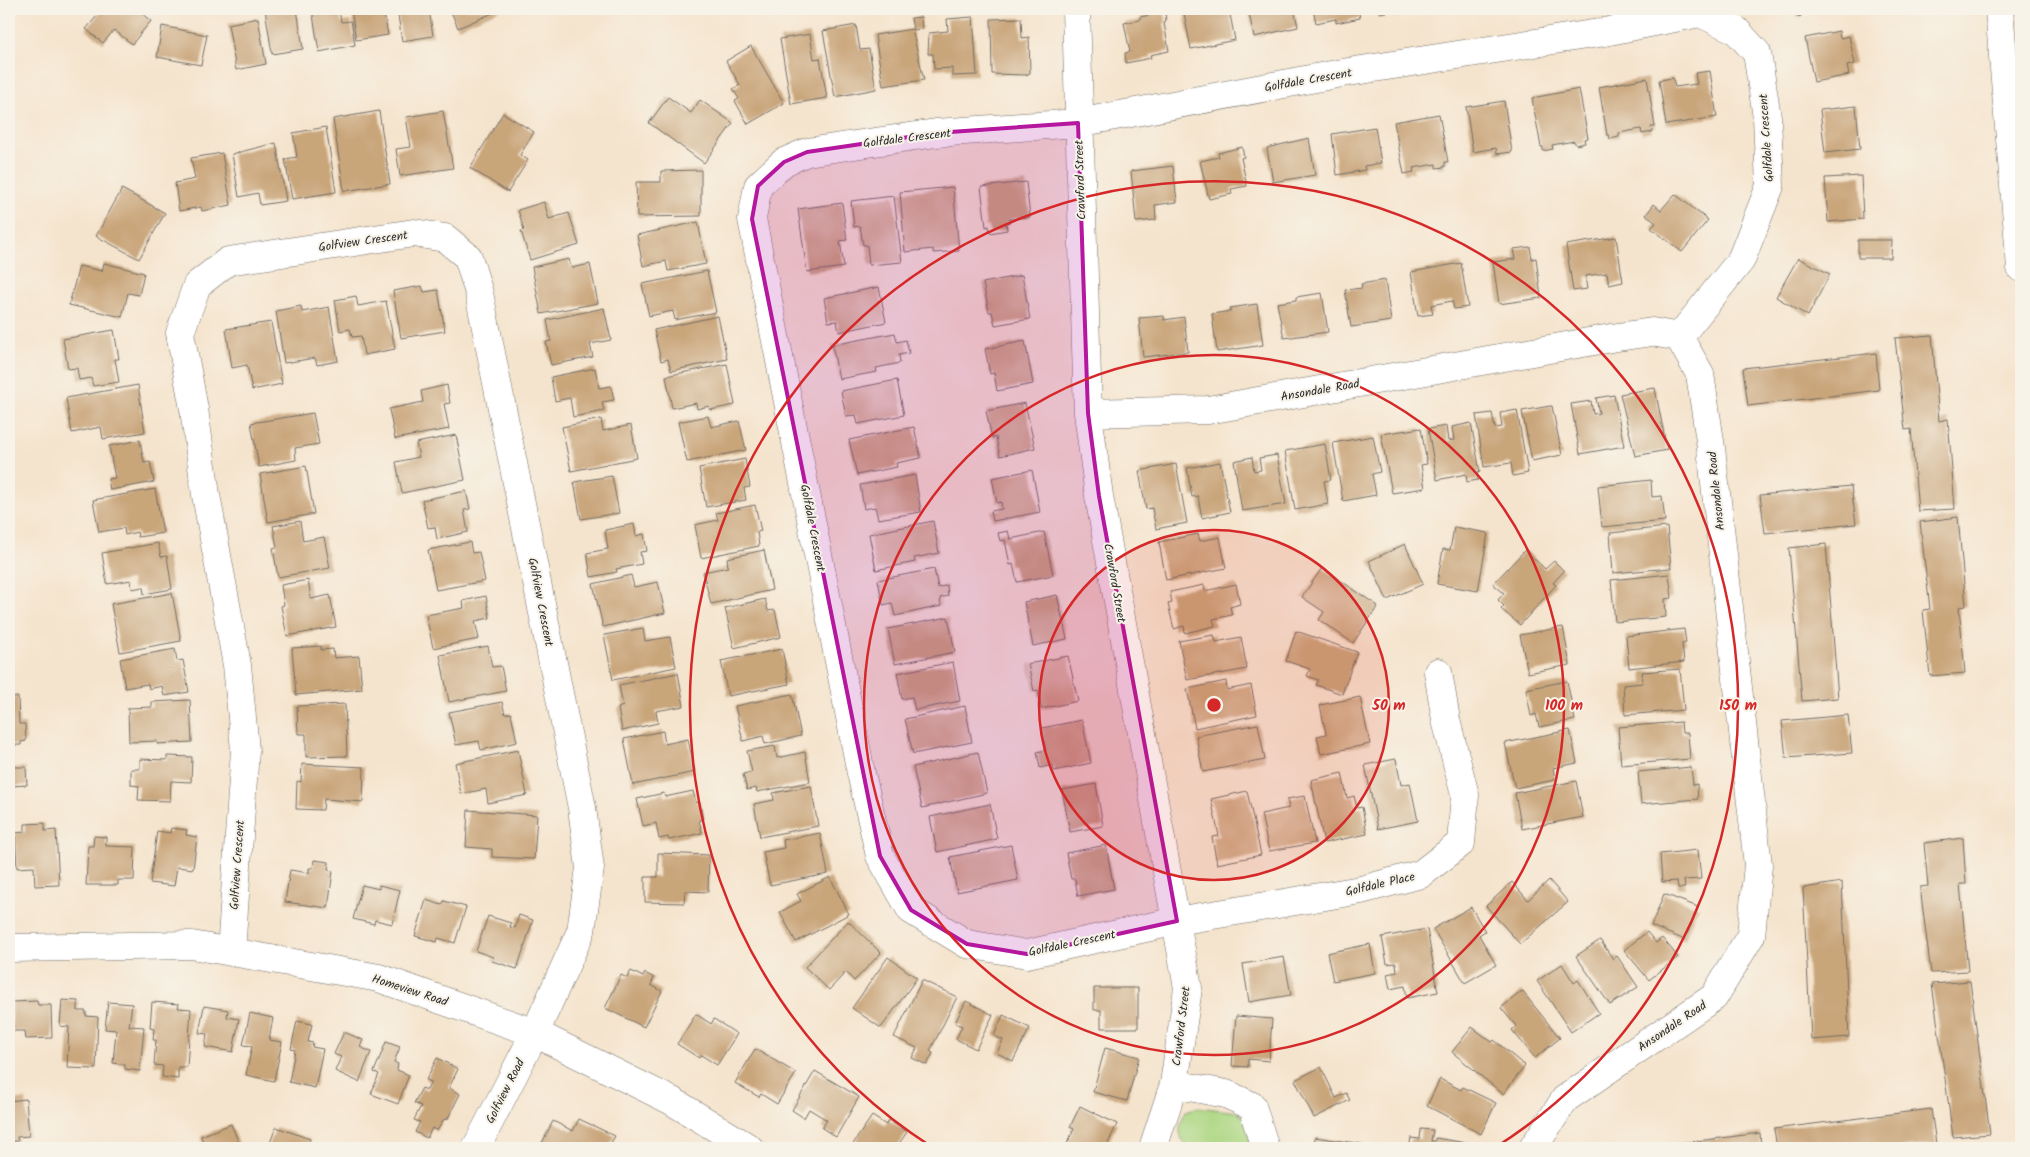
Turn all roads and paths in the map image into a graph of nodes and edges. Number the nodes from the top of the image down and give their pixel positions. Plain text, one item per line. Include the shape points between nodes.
1 (1076, 9) edge
2 (1998, 9) edge
3 (1078, 123) junction
4 (2021, 268) edge
5 (1680, 337) junction
6 (1088, 413) junction
7 (1438, 672) dead end
8 (1177, 921) junction
9 (9, 948) edge
10 (231, 952) junction
11 (535, 1033) junction
12 (1174, 1084) junction
13 (476, 1148) edge
14 (749, 1148) edge
15 (1153, 1148) edge
16 (1265, 1148) edge
17 (1533, 1148) edge

1 - 3 street, Crawford Street
2 - 4 street
3 - 5 street, Golfdale Crescent via 1700,13 1736,30 1757,53 1767,117 1770,186 1741,260
3 - 6 street, Crawford Street
3 - 8 street, Golfdale Crescent via 936,134 808,152 784,162 758,186 752,219 880,856 911,910 967,944 1027,954
5 - 6 street, Ansondale Road via 1652,332 1612,338 1208,410
5 - 17 street, Ansondale Road via 1700,374 1711,448 1758,865 1751,935 1714,997 1565,1098
6 - 8 street, Crawford Street via 1099,496
7 - 8 street, Golfdale Place via 1465,795 1461,843 1421,874 1361,890
8 - 12 street, Crawford Street via 1188,988
9 - 10 street, Homeview Road via 192,945
10 - 11 street, Homeview Road via 378,978
10 - 11 street, Golfview Crescent via 245,750 237,665 180,333 197,285 228,261 414,233 445,238 468,257 479,293 582,808 590,868 581,931
11 - 13 street, Golfview Road
11 - 14 street, Homeview Road via 672,1101
12 - 15 street, Crawford Street
12 - 16 street via 1226,1094 1252,1106

